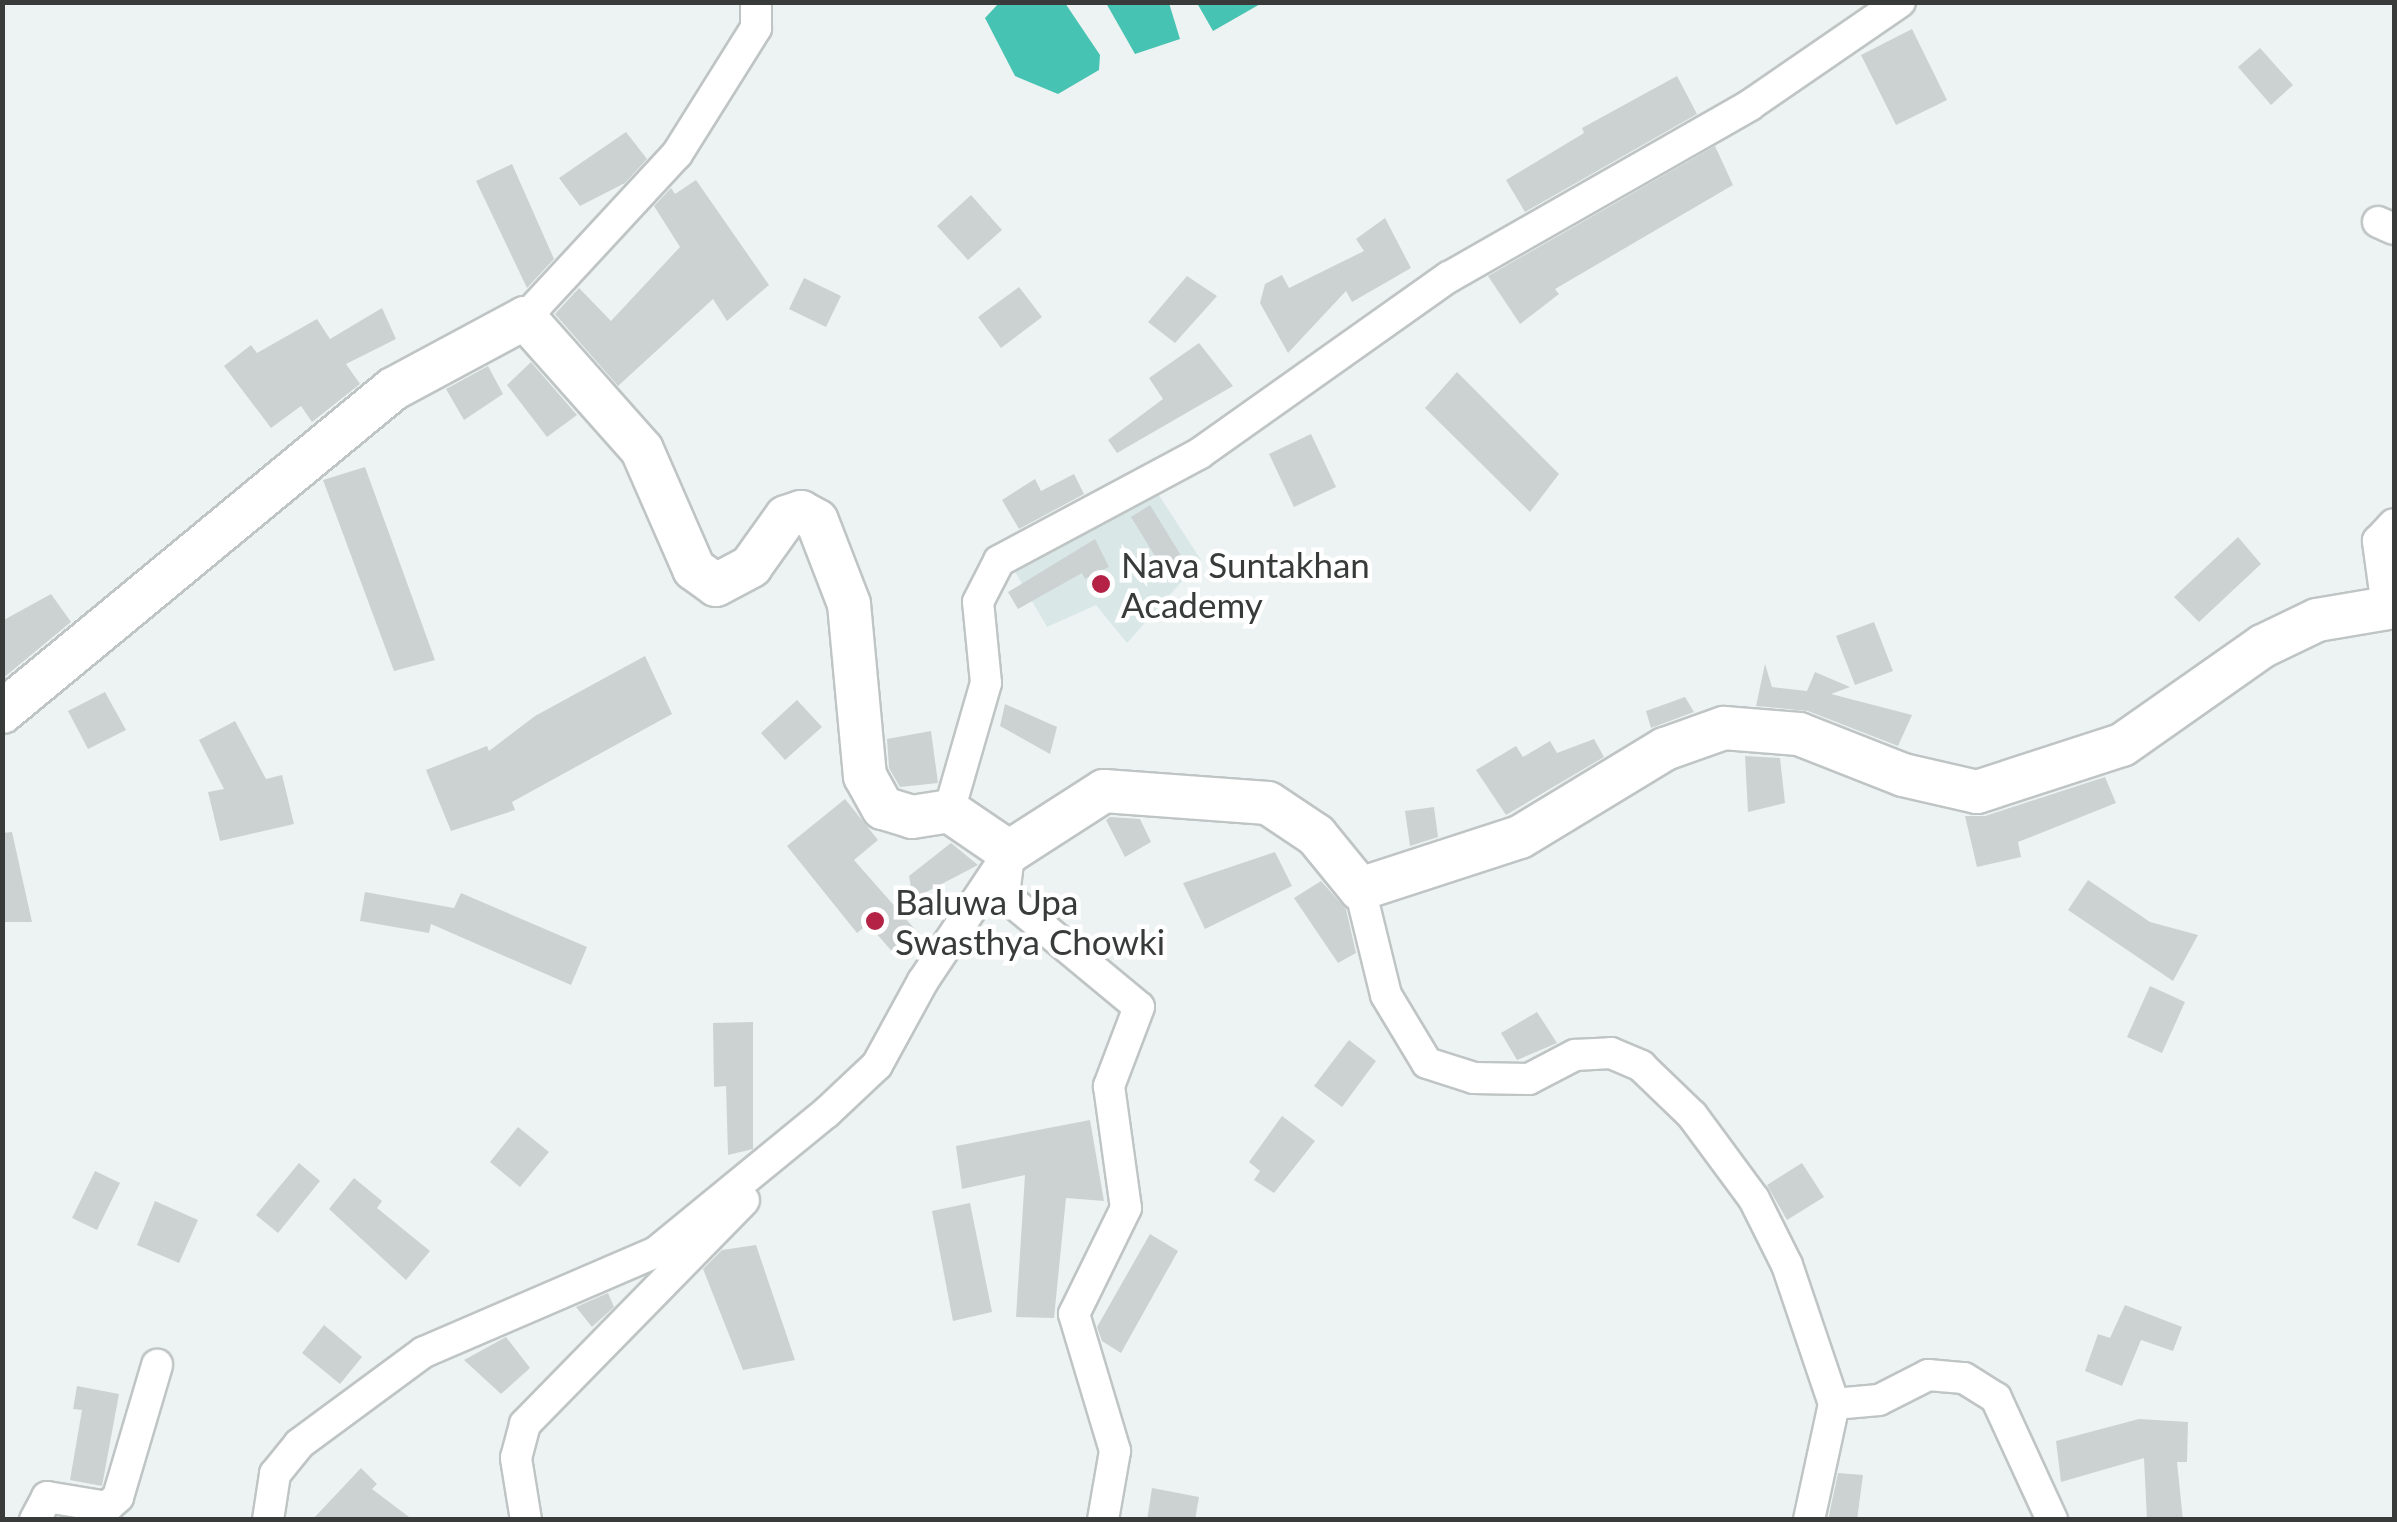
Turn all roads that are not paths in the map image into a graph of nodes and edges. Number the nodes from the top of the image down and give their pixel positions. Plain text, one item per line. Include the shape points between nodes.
1 (756, 2) edge
2 (1900, 2) edge
3 (525, 318) junction
4 (2394, 524) edge
5 (2391, 607) edge
6 (2, 712) edge
7 (949, 811) junction
8 (1009, 852) junction
9 (1360, 889) junction
10 (776, 1152) junction
11 (157, 1366) dead end
12 (1834, 1404) junction
13 (35, 1520) edge
14 (268, 1520) edge
15 (526, 1520) edge
16 (1103, 1520) edge
17 (1809, 1520) edge
18 (2052, 1520) edge

1 - 3 street via 756,28 678,154
2 - 7 street via 1750,105 1450,277 1200,454 999,560 978,602 986,683
3 - 6 street via 393,389
3 - 7 street via 642,450 694,569 716,585 752,566 786,517 800,512 818,521 849,604 865,776 883,808 912,817
4 - 5 street via 2378,542
5 - 9 street via 2317,620 2263,646 2122,745 1977,792 1903,776 1799,734 1724,728 1664,749 1520,837
7 - 8 street
8 - 9 street via 1104,791 1268,803 1316,835
8 - 10 street via 923,981 877,1066
8 - 16 street via 1004,895 1139,1007 1109,1086 1126,1208 1074,1314 1115,1451
9 - 12 street via 1386,995 1427,1063 1474,1078 1529,1079 1574,1055 1611,1054 1641,1066 1692,1115 1754,1199
10 - 14 street via 656,1252 424,1352 299,1444 275,1474
10 - 15 street via 746,1198 525,1424 516,1458
11 - 13 street via 118,1497 107,1507 47,1496
12 - 17 street
12 - 18 street via 1879,1400 1928,1375 1964,1378 1996,1398

